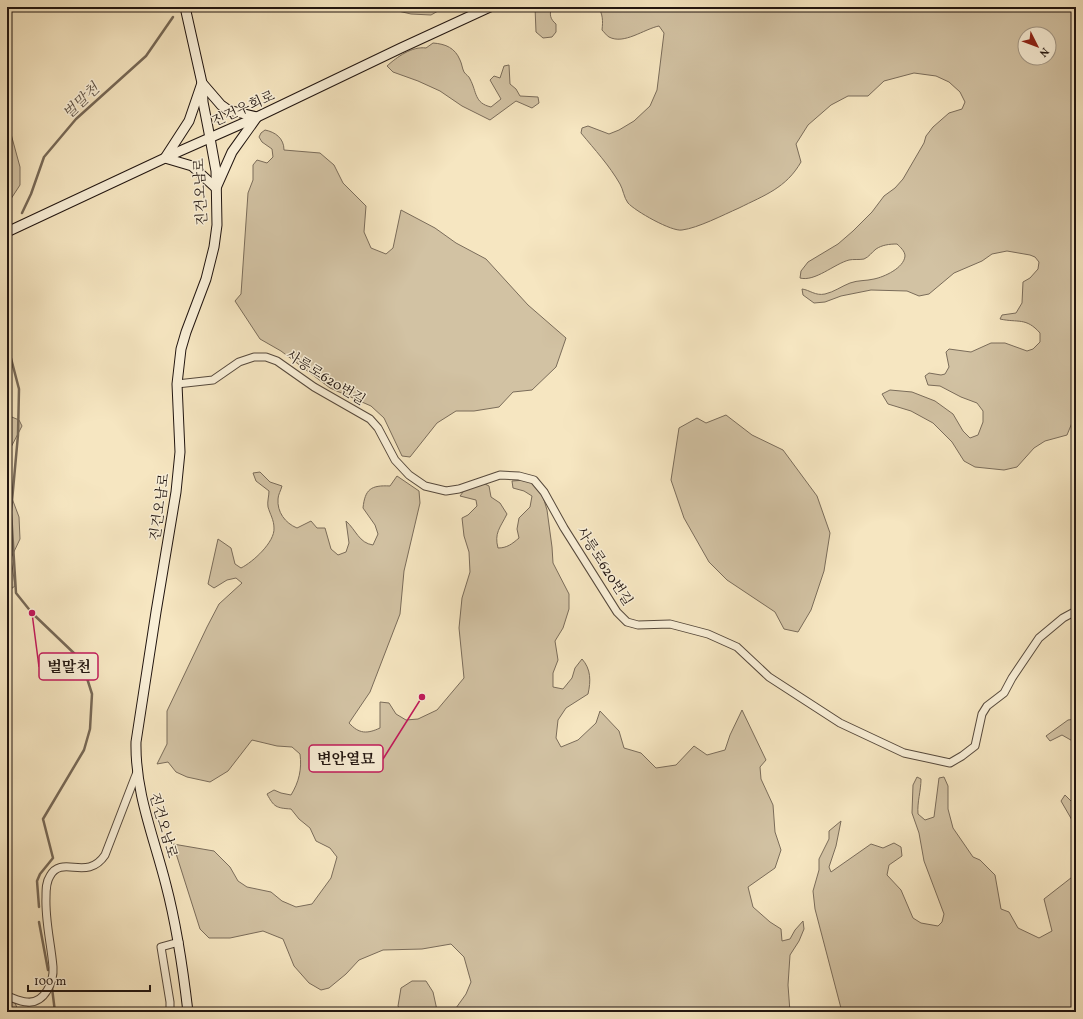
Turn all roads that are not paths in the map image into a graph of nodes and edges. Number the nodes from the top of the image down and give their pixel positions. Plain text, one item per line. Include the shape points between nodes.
1 (185, 7) edge
2 (490, 7) edge
3 (202, 83) junction
4 (257, 117) junction
5 (210, 138) junction
6 (165, 158) junction
7 (216, 188) junction
8 (7, 232) edge
9 (177, 384) junction
10 (1076, 611) edge
11 (137, 772) junction
12 (179, 942) junction
13 (7, 996) edge
14 (170, 1012) edge
15 (188, 1012) edge

1 - 3 main road, 진건오남로
2 - 4 main road, 진건우회로
3 - 4 main road via 228,110
3 - 5 main road, 진건오남로
3 - 6 main road via 188,121
4 - 5 main road, 진건우회로
4 - 7 main road via 232,152
5 - 6 main road, 진건우회로
5 - 7 main road, 진건오남로 via 216,171
6 - 7 main road via 192,166
6 - 8 main road, 진건우회로
7 - 9 main road, 진건오남로 via 217,225 214,247 206,279 181,349
9 - 10 street, 사릉로620번길 via 213,380 239,362 266,356 370,419 378,428 395,460 409,476 425,486 446,491 500,475 534,480 544,492 617,612 627,622 638,625 670,624 708,634 736,647 769,677 840,723 904,753 950,763 975,746 982,714 987,706 1004,693 1039,638
9 - 11 main road, 진건오남로 via 180,440 178,473 136,742
11 - 12 main road, 진건오남로
11 - 13 street via 101,861 91,868 71,866 57,869 50,874 46,886 45,911 53,967 50,985 35,1001 29,1002
12 - 14 street via 161,947
12 - 15 main road, 진건오남로

